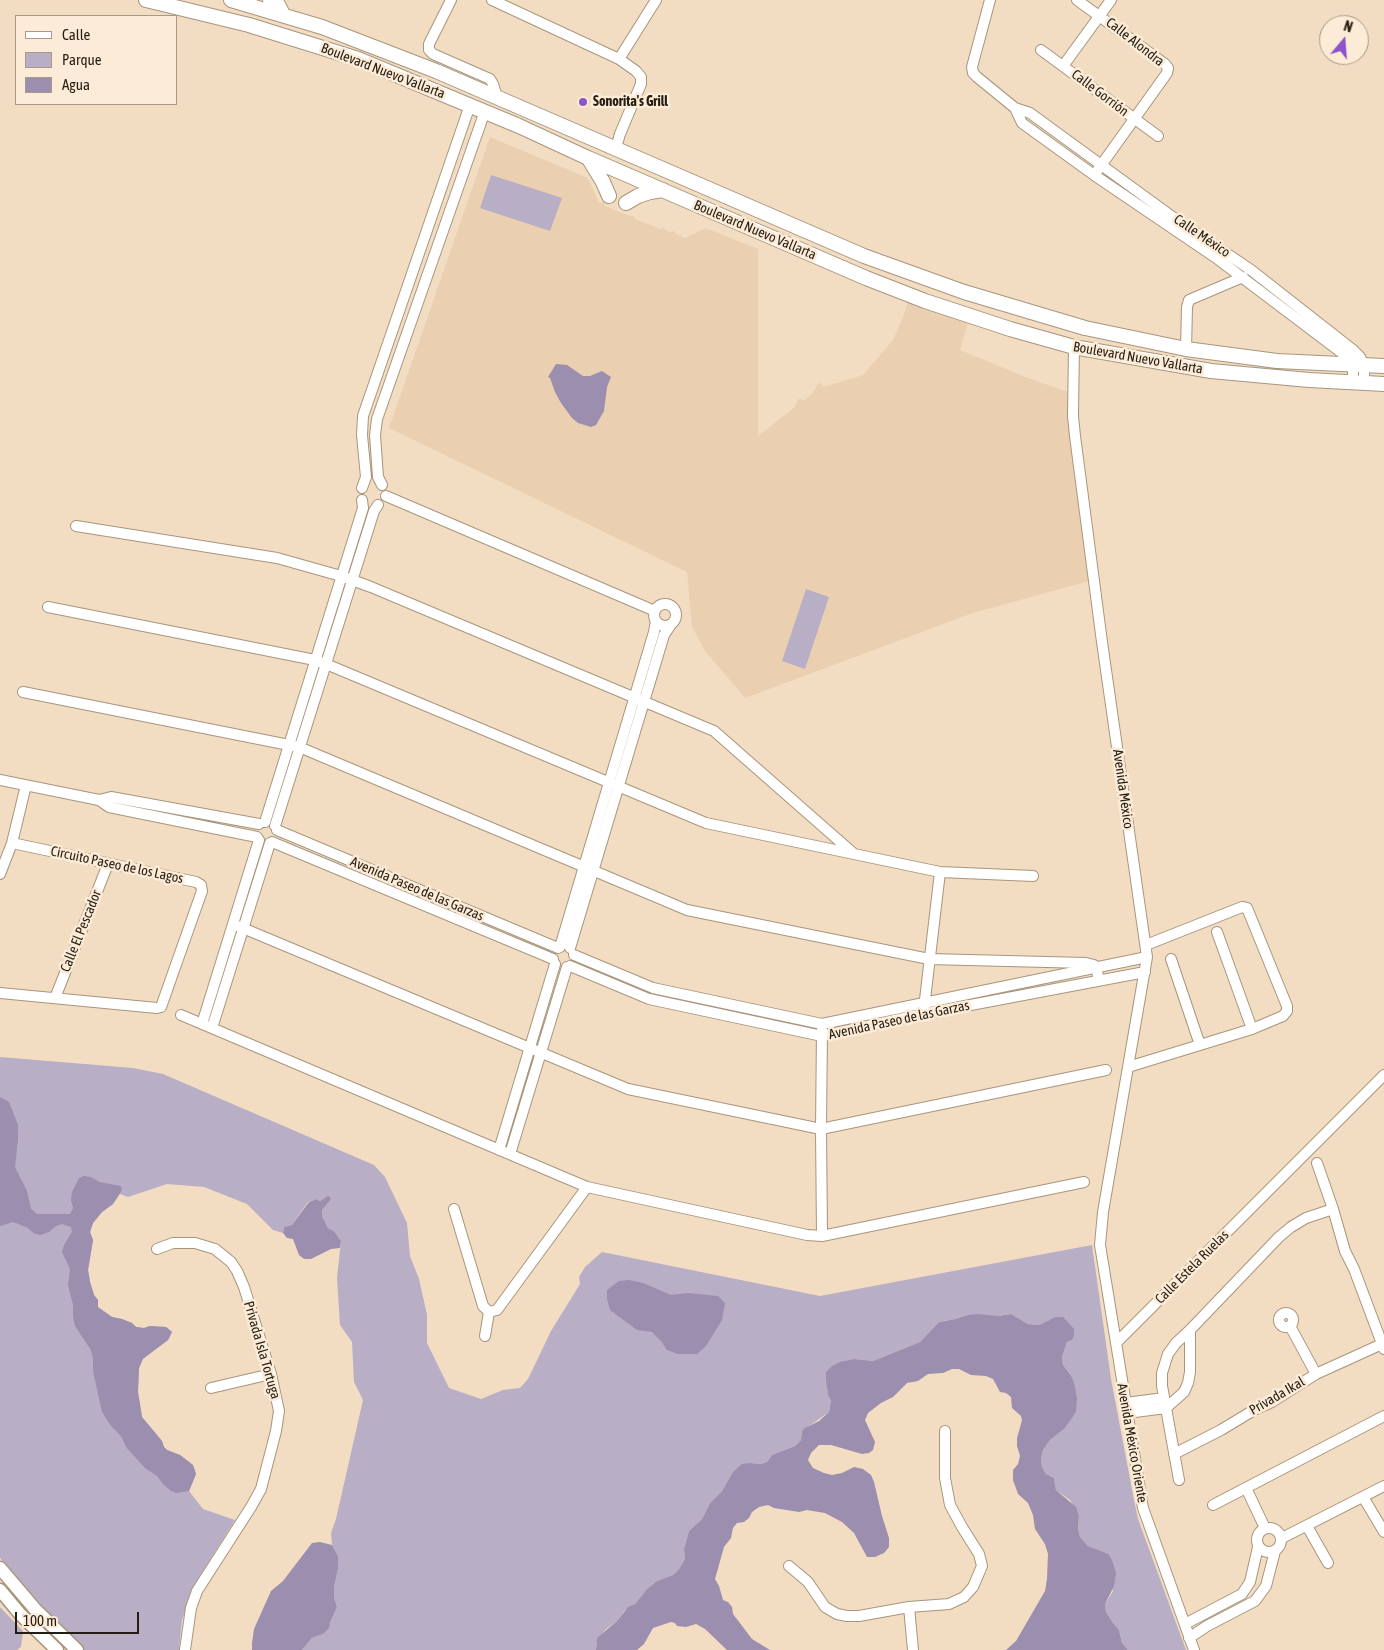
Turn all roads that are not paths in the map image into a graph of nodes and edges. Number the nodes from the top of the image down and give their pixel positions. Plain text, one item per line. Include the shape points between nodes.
1 (146, 0) edge
2 (231, 0) edge
3 (451, 0) edge
4 (492, 0) edge
5 (656, 0) edge
6 (990, 0) edge
7 (1077, 0) edge
8 (1111, 0) edge
9 (277, 7) edge
10 (1100, 16) junction
11 (365, 42) junction
12 (1041, 50) dead end
13 (358, 59) junction
14 (619, 59) junction
15 (1063, 66) junction
16 (497, 96) junction
17 (470, 105) junction
18 (1015, 108) junction
19 (486, 111) junction
20 (1134, 119) junction
21 (1158, 136) dead end
22 (458, 142) junction
23 (472, 147) junction
24 (618, 152) junction
25 (588, 158) junction
26 (1101, 166) junction
27 (610, 168) junction
28 (627, 175) junction
29 (1094, 175) junction
30 (446, 179) junction
31 (690, 181) junction
32 (460, 182) junction
33 (664, 190) junction
34 (609, 196) dead end
35 (626, 203) dead end
36 (1243, 278) junction
37 (404, 299) junction
38 (417, 304) junction
39 (1074, 347) junction
40 (1186, 350) junction
41 (1359, 366) junction
42 (1384, 366) edge
43 (1359, 383) junction
44 (1384, 384) edge
45 (364, 416) junction
46 (377, 419) junction
47 (382, 485) junction
48 (362, 488) junction
49 (386, 496) junction
50 (362, 500) junction
51 (378, 505) junction
52 (76, 526) dead end
53 (342, 576) junction
54 (352, 580) junction
55 (48, 608) dead end
56 (655, 616) junction
57 (670, 626) junction
58 (315, 660) junction
59 (326, 664) junction
60 (23, 692) dead end
61 (639, 700) junction
62 (294, 746) junction
63 (0, 780) edge
64 (614, 784) junction
65 (26, 785) junction
66 (99, 800) junction
67 (262, 823) junction
68 (276, 828) junction
69 (258, 839) junction
70 (271, 842) junction
71 (12, 844) junction
72 (854, 855) junction
73 (108, 864) junction
74 (589, 869) junction
75 (940, 872) junction
76 (0, 874) edge
77 (1033, 876) dead end
78 (233, 924) junction
79 (243, 927) junction
80 (1217, 932) dead end
81 (1146, 945) junction
82 (566, 949) junction
83 (1147, 957) junction
84 (929, 959) junction
85 (1171, 959) dead end
86 (554, 961) junction
87 (1062, 962) junction
88 (569, 967) junction
89 (1096, 967) junction
90 (1145, 972) junction
91 (1064, 974) junction
92 (1099, 980) junction
93 (0, 993) edge
94 (55, 998) junction
95 (924, 1003) junction
96 (924, 1014) junction
97 (181, 1015) dead end
98 (822, 1024) junction
99 (207, 1026) junction
100 (1252, 1029) junction
101 (822, 1036) junction
102 (1200, 1045) junction
103 (530, 1048) junction
104 (541, 1052) junction
105 (1128, 1068) junction
106 (1106, 1070) dead end
107 (1384, 1075) edge
108 (820, 1129) junction
109 (499, 1150) junction
110 (510, 1154) junction
111 (1316, 1163) dead end
112 (1084, 1182) dead end
113 (587, 1187) junction
114 (454, 1209) dead end
115 (1333, 1209) junction
116 (1100, 1228) joint
117 (822, 1236) junction
118 (157, 1249) dead end
119 (489, 1312) junction
120 (1290, 1326) dead end
121 (1190, 1330) junction
122 (485, 1336) dead end
123 (1116, 1343) junction
124 (1383, 1346) edge
125 (271, 1374) junction
126 (1316, 1374) junction
127 (211, 1388) dead end
128 (1165, 1403) junction
129 (1126, 1408) junction
130 (1384, 1416) edge
131 (945, 1431) dead end
132 (1174, 1454) junction
133 (1179, 1480) dead end
134 (1384, 1486) edge
135 (1246, 1488) junction
136 (1363, 1497) junction
137 (1213, 1505) dead end
138 (1306, 1526) junction
139 (1265, 1528) junction
140 (1384, 1532) edge
141 (1282, 1538) junction
142 (1258, 1547) junction
143 (1275, 1551) junction
144 (1328, 1563) dead end
145 (789, 1566) dead end
146 (0, 1568) edge
147 (0, 1590) edge
148 (909, 1607) junction
149 (1185, 1624) junction
150 (1190, 1638) junction
151 (57, 1650) edge
152 (77, 1650) edge
153 (185, 1650) edge
154 (913, 1650) edge
155 (1194, 1650) edge

1 - 13 main road, Boulevard Nuevo Vallarta via 250,25
2 - 9 main road, Boulevard Nuevo Vallarta
3 - 16 street via 429,50 490,79
4 - 14 street
5 - 14 street
6 - 18 street, Calle México via 973,73
7 - 10 street, Calle Alondra
8 - 10 street
9 - 11 main road, Boulevard Nuevo Vallarta
10 - 15 street
10 - 20 street, Calle Alondra via 1168,68
11 - 13 main road
11 - 16 main road, Boulevard Nuevo Vallarta
12 - 15 street, Calle Gorrión
13 - 17 main road, Boulevard Nuevo Vallarta
14 - 24 street via 636,70 641,84 620,134
15 - 20 street, Calle Gorrión
16 - 24 main road, Boulevard Nuevo Vallarta
17 - 19 main road, Boulevard Nuevo Vallarta
17 - 22 street
18 - 26 street, Calle México via 1030,113
18 - 29 street, Calle México via 1022,123
19 - 23 street
19 - 25 main road, Boulevard Nuevo Vallarta
20 - 21 street, Calle Gorrión
20 - 26 street
22 - 23 street
22 - 30 street
23 - 32 street
24 - 27 main road via 616,162
24 - 28 main road
24 - 31 main road, Boulevard Nuevo Vallarta
25 - 27 main road, Boulevard Nuevo Vallarta
25 - 34 main road
26 - 29 street
26 - 41 street, Calle México via 1251,270 1360,356
27 - 28 main road, Boulevard Nuevo Vallarta
28 - 31 main road via 641,171
28 - 33 main road, Boulevard Nuevo Vallarta
29 - 36 street, Calle México
30 - 32 street
30 - 37 street
31 - 40 main road, Boulevard Nuevo Vallarta via 864,256 964,292 1085,328
32 - 38 street
33 - 35 main road via 638,196
33 - 39 main road, Boulevard Nuevo Vallarta via 909,295
36 - 40 street via 1189,300
36 - 41 street, Calle México
37 - 38 street
37 - 45 street
38 - 46 street
39 - 43 main road, Boulevard Nuevo Vallarta via 1211,371
39 - 81 street, Avenida México via 1075,436
40 - 41 main road, Boulevard Nuevo Vallarta via 1277,362
41 - 42 main road, Boulevard Nuevo Vallarta
41 - 43 street
43 - 44 main road, Boulevard Nuevo Vallarta
45 - 46 street
45 - 48 street via 362,435 366,477
46 - 47 street via 378,477
47 - 48 street via 371,481
47 - 49 street
48 - 50 street
49 - 51 street
49 - 56 street
50 - 51 street via 372,506
50 - 53 street via 363,508
51 - 54 street
52 - 53 street via 277,558
53 - 54 street
53 - 58 street
54 - 59 street
54 - 61 street
55 - 58 street
56 - 57 street via 659,625
56 - 57 street via 659,606 669,605 676,618
56 - 61 street
57 - 61 street
58 - 59 street
58 - 62 street
59 - 62 street
59 - 64 street
60 - 62 street
61 - 64 street
61 - 72 street via 714,731
62 - 67 street
62 - 68 street
62 - 74 street
63 - 65 street
64 - 72 street via 706,823
64 - 74 street
65 - 66 street
65 - 71 street
66 - 67 street via 111,797
66 - 69 street via 109,806
67 - 68 street via 271,822
67 - 69 street via 256,832
68 - 70 street via 276,839
68 - 82 street, Avenida Paseo de las Garzas
69 - 70 street
69 - 78 street
70 - 79 street
70 - 86 street, Avenida Paseo de las Garzas
71 - 73 street, Circuito Paseo de los Lagos
71 - 76 street
72 - 75 street
73 - 94 street, Calle El Pescador
73 - 94 street, Circuito Paseo de los Lagos via 200,885 202,890 164,1003 157,1008
74 - 82 street
74 - 84 street via 687,910
75 - 77 street
75 - 84 street
78 - 79 street
78 - 99 street
79 - 99 street
79 - 103 street
80 - 100 street
81 - 83 street, Avenida México
81 - 100 street via 1246,908 1287,1006 1283,1016
82 - 86 street via 553,954
82 - 88 street via 573,963
82 - 98 street, Avenida Paseo de las Garzas via 652,988
83 - 89 street, Avenida Paseo de las Garzas
83 - 90 street, Avenida México
84 - 87 street
84 - 95 street
85 - 102 street
86 - 88 street, Avenida Paseo de las Garzas via 561,968
86 - 103 street
87 - 89 street via 1086,963
87 - 91 street
88 - 101 street, Avenida Paseo de las Garzas via 649,999
88 - 104 street
89 - 91 street, Avenida Paseo de las Garzas
89 - 92 street
90 - 92 street, Avenida Paseo de las Garzas
90 - 105 street, Avenida México
91 - 95 street, Avenida Paseo de las Garzas
92 - 96 street, Avenida Paseo de las Garzas
93 - 94 street, Circuito Paseo de los Lagos
95 - 96 street
95 - 98 street, Avenida Paseo de las Garzas
96 - 101 street, Avenida Paseo de las Garzas
97 - 99 street
98 - 101 street
99 - 109 street
100 - 102 street
101 - 108 street
102 - 105 street
103 - 104 street
103 - 109 street
104 - 108 street via 628,1089
104 - 110 street
105 - 116 street, Avenida México
106 - 108 street
107 - 123 street, Calle Estela Ruelas
108 - 117 street
109 - 110 street
110 - 113 street
111 - 115 street, Privada Ikal
112 - 117 street
113 - 117 street
113 - 119 street via 497,1310
114 - 119 street via 483,1306
115 - 121 street via 1306,1218 1279,1237
115 - 124 street, Privada Ikal
116 - 123 street, Avenida México Oriente
118 - 125 street, Privada Isla Tortuga via 173,1243 195,1243 215,1249 231,1262 244,1287
119 - 122 street
120 - 126 street
121 - 128 street via 1168,1354 1162,1373
121 - 128 street via 1188,1383 1178,1399
123 - 129 street, Avenida México Oriente
124 - 126 street, Privada Ikal
125 - 127 street
125 - 153 street, Privada Isla Tortuga via 279,1411 261,1490 197,1591
126 - 132 street, Privada Ikal via 1272,1402
128 - 129 street
128 - 132 street
129 - 149 street, Avenida México Oriente via 1143,1508
130 - 135 street
131 - 148 street via 945,1478 950,1505 979,1554 982,1566 973,1587 964,1597 949,1604
132 - 133 street
134 - 136 street
135 - 137 street
135 - 139 street
136 - 138 street
136 - 140 street
138 - 141 street
138 - 144 street
139 - 141 street via 1272,1528
139 - 142 street via 1256,1540
141 - 143 street
142 - 143 street via 1263,1551
142 - 149 street via 1250,1582 1242,1594
143 - 150 street via 1266,1586 1255,1601
145 - 148 street via 808,1582 825,1607 837,1614 859,1616
146 - 152 street via 35,1609
147 - 151 street
148 - 154 street
149 - 150 street, Avenida México Oriente
150 - 155 street, Avenida México Oriente

